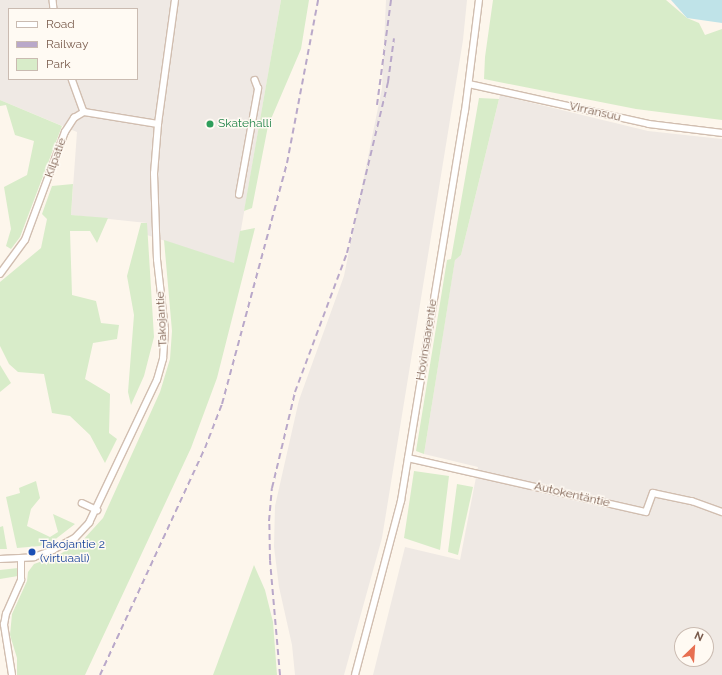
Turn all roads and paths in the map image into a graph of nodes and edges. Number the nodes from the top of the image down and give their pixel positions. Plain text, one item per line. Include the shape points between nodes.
1 (175, 0) edge
2 (479, 0) edge
3 (72, 80) edge
4 (255, 81) dead end
5 (469, 84) junction
6 (84, 112) junction
7 (158, 124) junction
8 (722, 133) edge
9 (239, 195) dead end
10 (0, 274) edge
11 (408, 458) junction
12 (82, 503) dead end
13 (97, 510) junction
14 (722, 512) edge
15 (0, 560) edge
16 (21, 560) junction
17 (12, 675) edge
18 (355, 675) edge

1 - 7 street, Takojantie
2 - 5 street, Hovinsaarentie
3 - 6 street
4 - 9 street via 258,89
5 - 8 street, Virransuu via 649,124
5 - 11 street, Hovinsaarentie
6 - 7 street
6 - 10 street, Kilpatie via 74,118 66,132 25,240
7 - 13 street, Takojantie via 154,186 157,260 165,330 163,359 151,397
11 - 14 street, Autokentäntie via 646,512 653,492 692,501
11 - 18 street, Hovinsaarentie via 395,530
12 - 13 street
13 - 16 street, Takojantie via 89,524 64,545
15 - 16 street, Takojantie
16 - 17 street via 21,580 6,614 4,625

